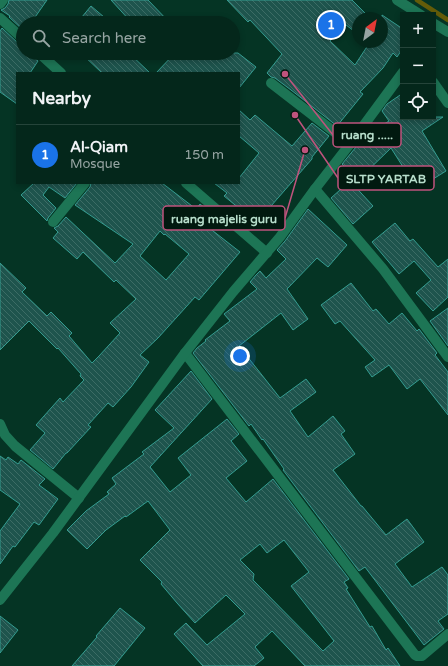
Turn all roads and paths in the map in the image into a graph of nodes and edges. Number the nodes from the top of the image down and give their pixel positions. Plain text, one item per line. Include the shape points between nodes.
1 (3, 0) edge
2 (397, 0) edge
3 (0, 4) edge
4 (416, 12) edge
5 (0, 18) edge
6 (436, 26) edge
7 (448, 32) edge
8 (16, 33) edge
9 (46, 60) edge
10 (60, 72) edge
11 (400, 76) edge
12 (271, 83) dead end
13 (434, 84) edge
14 (448, 103) edge
15 (350, 144) junction
16 (84, 184) edge
17 (187, 184) edge
18 (315, 189) junction
19 (53, 222) dead end
20 (267, 253) junction
21 (185, 353) junction
22 (448, 358) edge
23 (0, 424) edge
24 (79, 498) junction
25 (0, 600) edge
26 (448, 634) edge

1 - 3 street
2 - 4 street
5 - 8 street
6 - 7 street
9 - 10 street
11 - 15 street
12 - 15 street
13 - 14 street
15 - 18 street
16 - 19 street
17 - 20 street
18 - 20 street
18 - 22 street via 383,269
20 - 21 street
21 - 24 street
21 - 26 street via 415,654 422,656
23 - 24 street via 5,436 15,446
24 - 25 street

